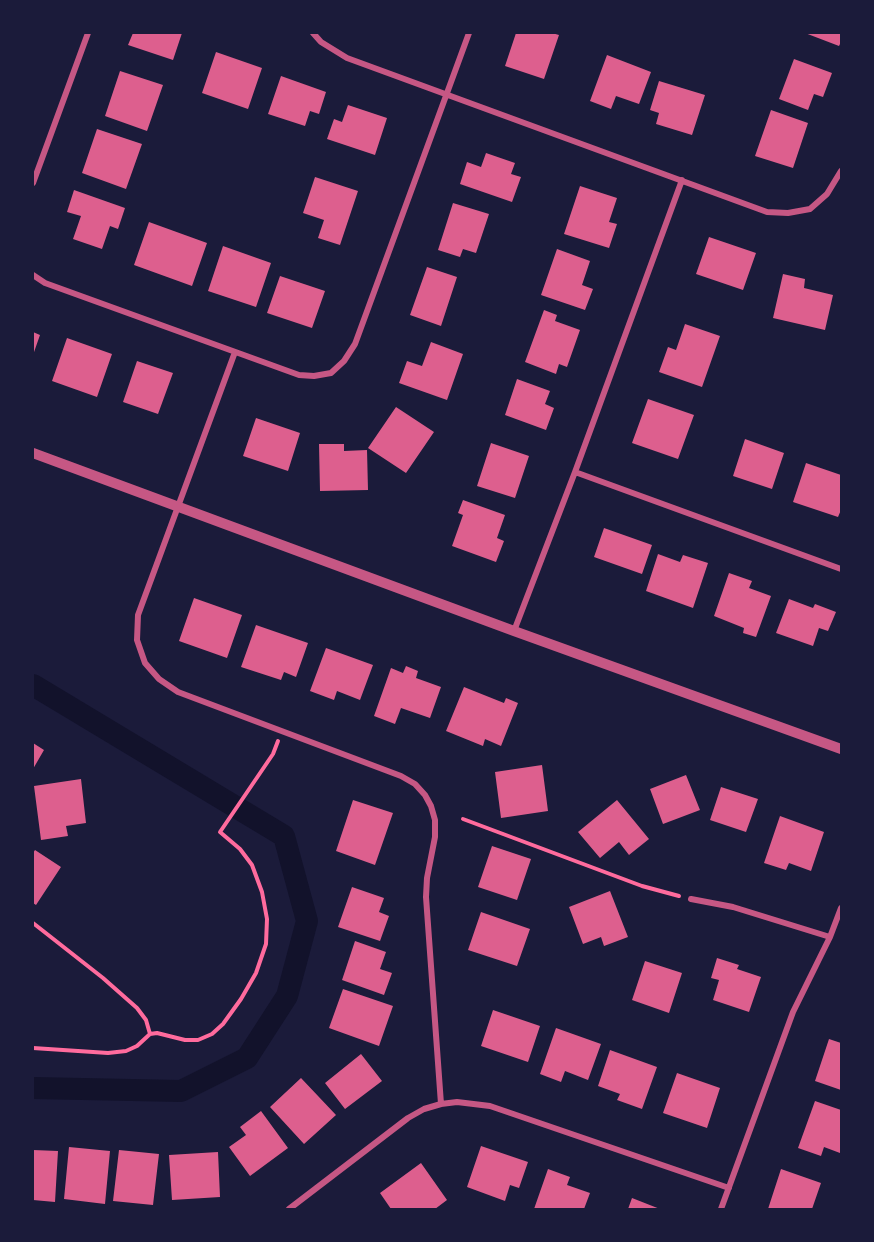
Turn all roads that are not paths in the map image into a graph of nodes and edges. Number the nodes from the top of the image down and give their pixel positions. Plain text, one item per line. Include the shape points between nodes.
1 (88, 33) edge
2 (313, 33) edge
3 (469, 33) edge
4 (446, 94) junction
5 (841, 171) edge
6 (682, 180) junction
7 (33, 183) edge
8 (33, 275) edge
9 (235, 352) junction
10 (33, 453) edge
11 (575, 472) junction
12 (178, 507) junction
13 (841, 569) edge
14 (514, 631) junction
15 (841, 748) edge
16 (691, 899) road end
17 (841, 908) edge
18 (830, 937) junction
19 (441, 1104) junction
20 (729, 1188) junction
21 (289, 1209) edge
22 (721, 1209) edge

1 - 7 street
2 - 4 street via 347,58
3 - 4 street
4 - 6 street
4 - 9 street via 355,344 344,361 331,373 299,375
5 - 6 street via 827,194 810,209 788,213 767,212
6 - 11 street
8 - 9 street via 45,283
9 - 12 street
10 - 12 street
11 - 13 street
11 - 14 street
12 - 14 street
12 - 19 street via 138,615 137,640 145,663 178,692 401,776 415,784 431,806 435,837 426,897
14 - 15 street
16 - 18 street via 733,907
17 - 18 street
18 - 20 street via 793,1012
19 - 20 street via 490,1106
19 - 21 street via 408,1118
20 - 22 street

